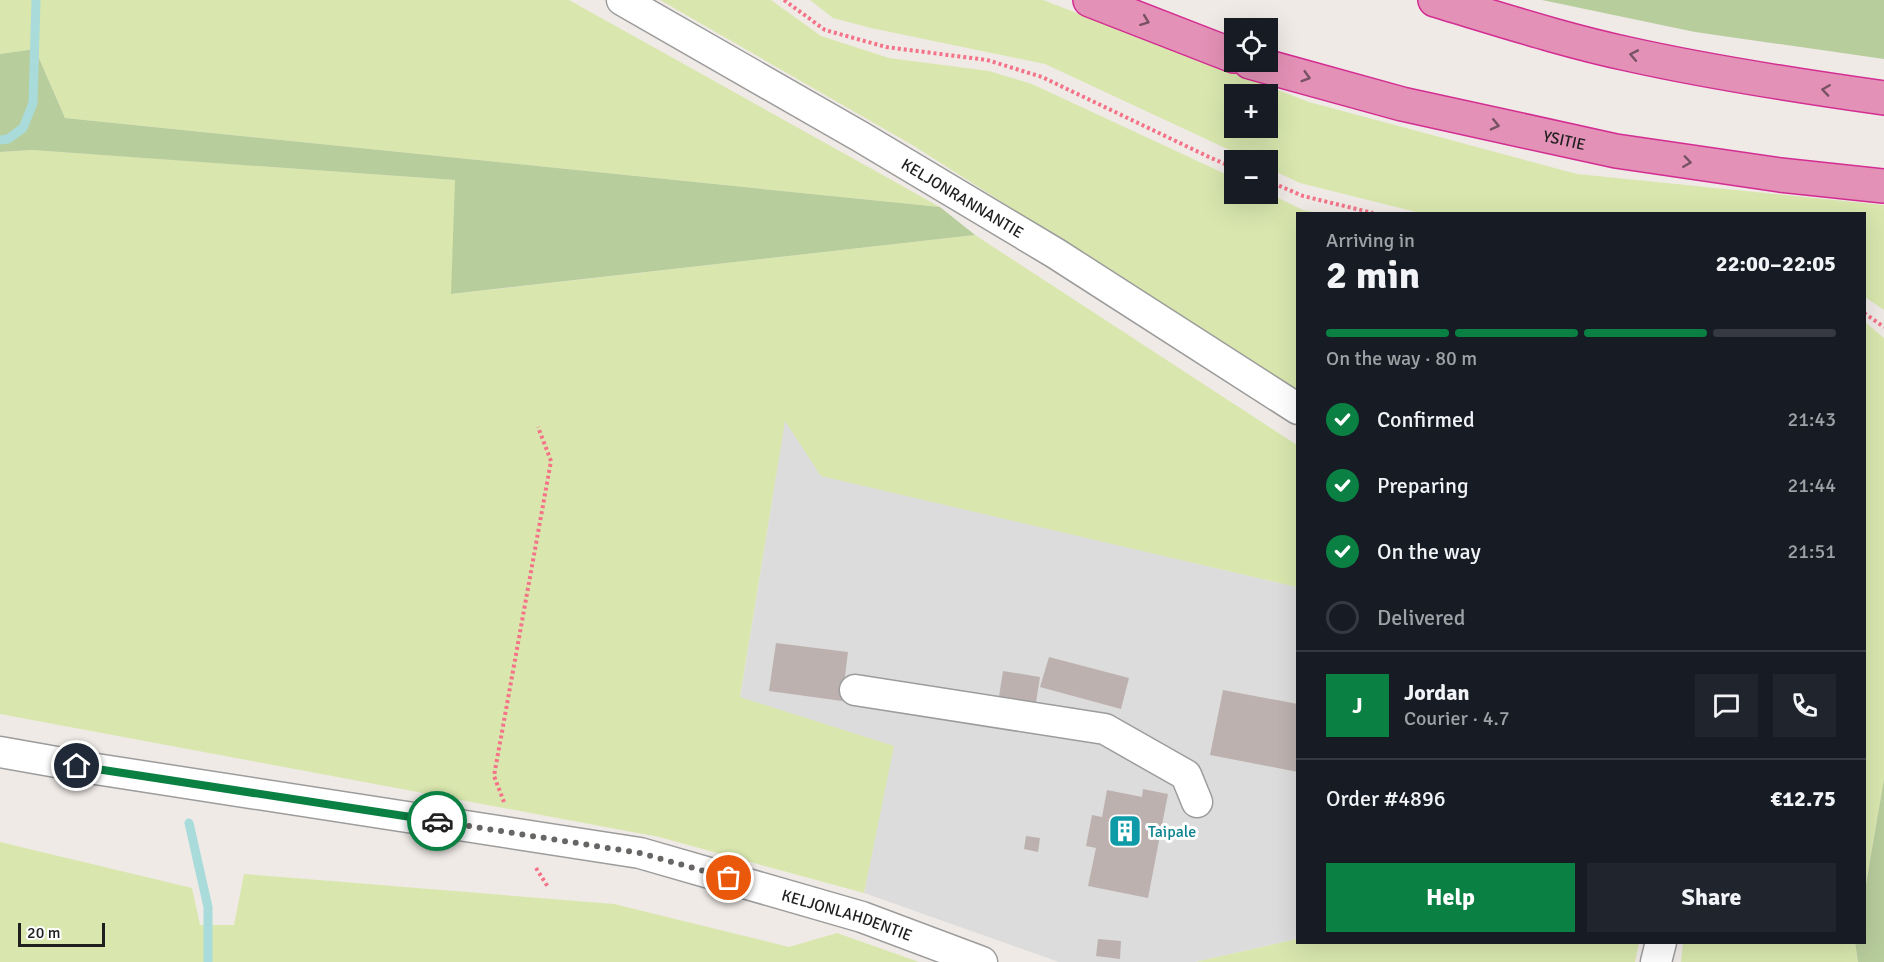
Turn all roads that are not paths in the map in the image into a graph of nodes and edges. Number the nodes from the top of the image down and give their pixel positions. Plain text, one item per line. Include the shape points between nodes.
1 (622, 0) edge
2 (1090, 0) edge
3 (1435, 0) edge
4 (1224, 52) edge
5 (1278, 70) edge
6 (1884, 98) edge
7 (1884, 186) edge
8 (1296, 408) edge
9 (855, 690) dead end
10 (0, 752) edge
11 (1197, 802) dead end
12 (1660, 944) edge
13 (982, 962) edge
14 (1656, 962) edge

1 - 8 street, KELJONRANNANTIE via 1055,253
2 -> 4 highway
6 -> 3 highway via 1629,54
5 -> 7 highway, YSITIE via 1401,104 1616,151
9 - 11 street via 1105,729 1186,776
10 - 13 street, KELJONLAHDENTIE via 640,853 862,917
12 - 14 street

